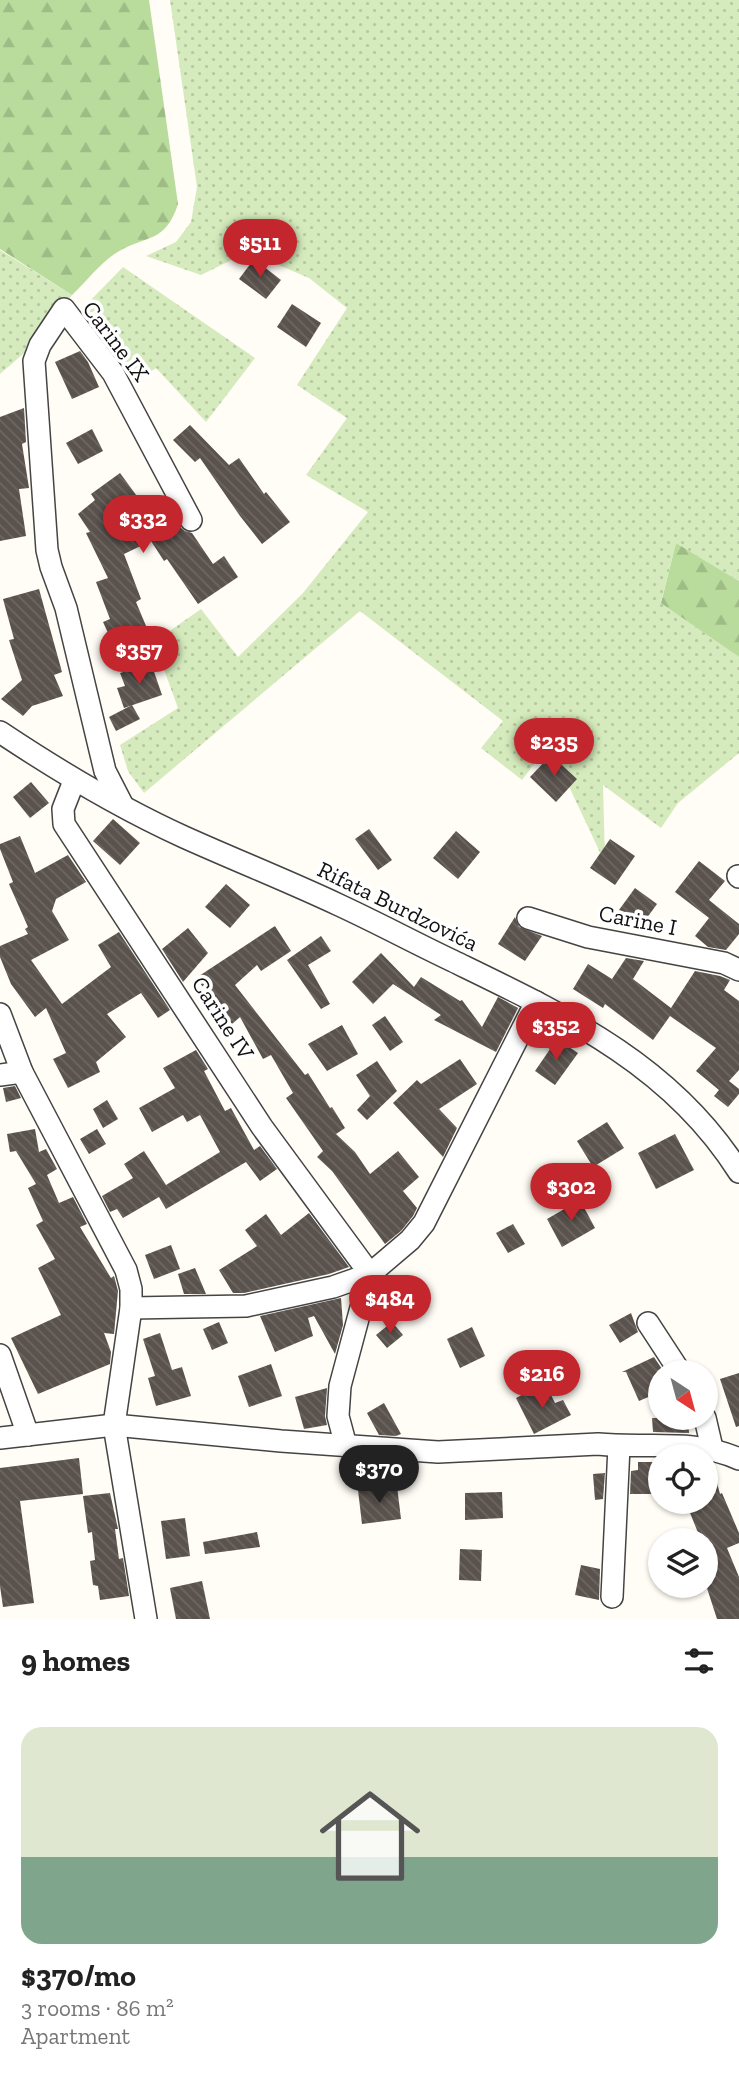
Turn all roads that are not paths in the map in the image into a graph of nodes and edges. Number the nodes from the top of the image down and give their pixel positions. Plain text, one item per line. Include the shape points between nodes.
1 (191, 520) dead end
2 (0, 732) edge
3 (74, 781) junction
4 (122, 806) junction
5 (528, 918) dead end
6 (739, 970) edge
7 (536, 1002) junction
8 (0, 1014) edge
9 (22, 1072) junction
10 (0, 1075) edge
11 (739, 1172) edge
12 (370, 1274) junction
13 (131, 1308) junction
14 (648, 1323) dead end
15 (0, 1355) edge
16 (672, 1360) edge
17 (114, 1425) junction
18 (29, 1435) junction
19 (0, 1438) edge
20 (346, 1446) junction
21 (619, 1446) junction
22 (648, 1446) edge
23 (718, 1450) edge
24 (739, 1459) edge
25 (612, 1597) dead end
26 (146, 1619) edge

1 - 4 street, Carine IX via 113,373 64,309 34,362 47,550 106,771
2 - 3 street, Rifata Burdzovića
3 - 4 street, Rifata Burdzovića
3 - 12 street, Carine IV via 62,809 64,824 262,1127
4 - 7 street, Rifata Burdzovića
5 - 6 street, Carine I via 588,937 724,963
7 - 11 street, Rifata Burdzovića via 600,1038 660,1080 686,1104
7 - 12 street via 424,1223
8 - 9 street
9 - 10 street
9 - 13 street via 126,1270
12 - 13 street via 246,1306
12 - 20 street via 340,1386 338,1416
13 - 17 street
14 - 16 street
15 - 18 street
17 - 18 street
17 - 20 street
17 - 26 street
18 - 19 street
20 - 21 street via 438,1452
21 - 22 street
21 - 25 street
23 - 24 street

